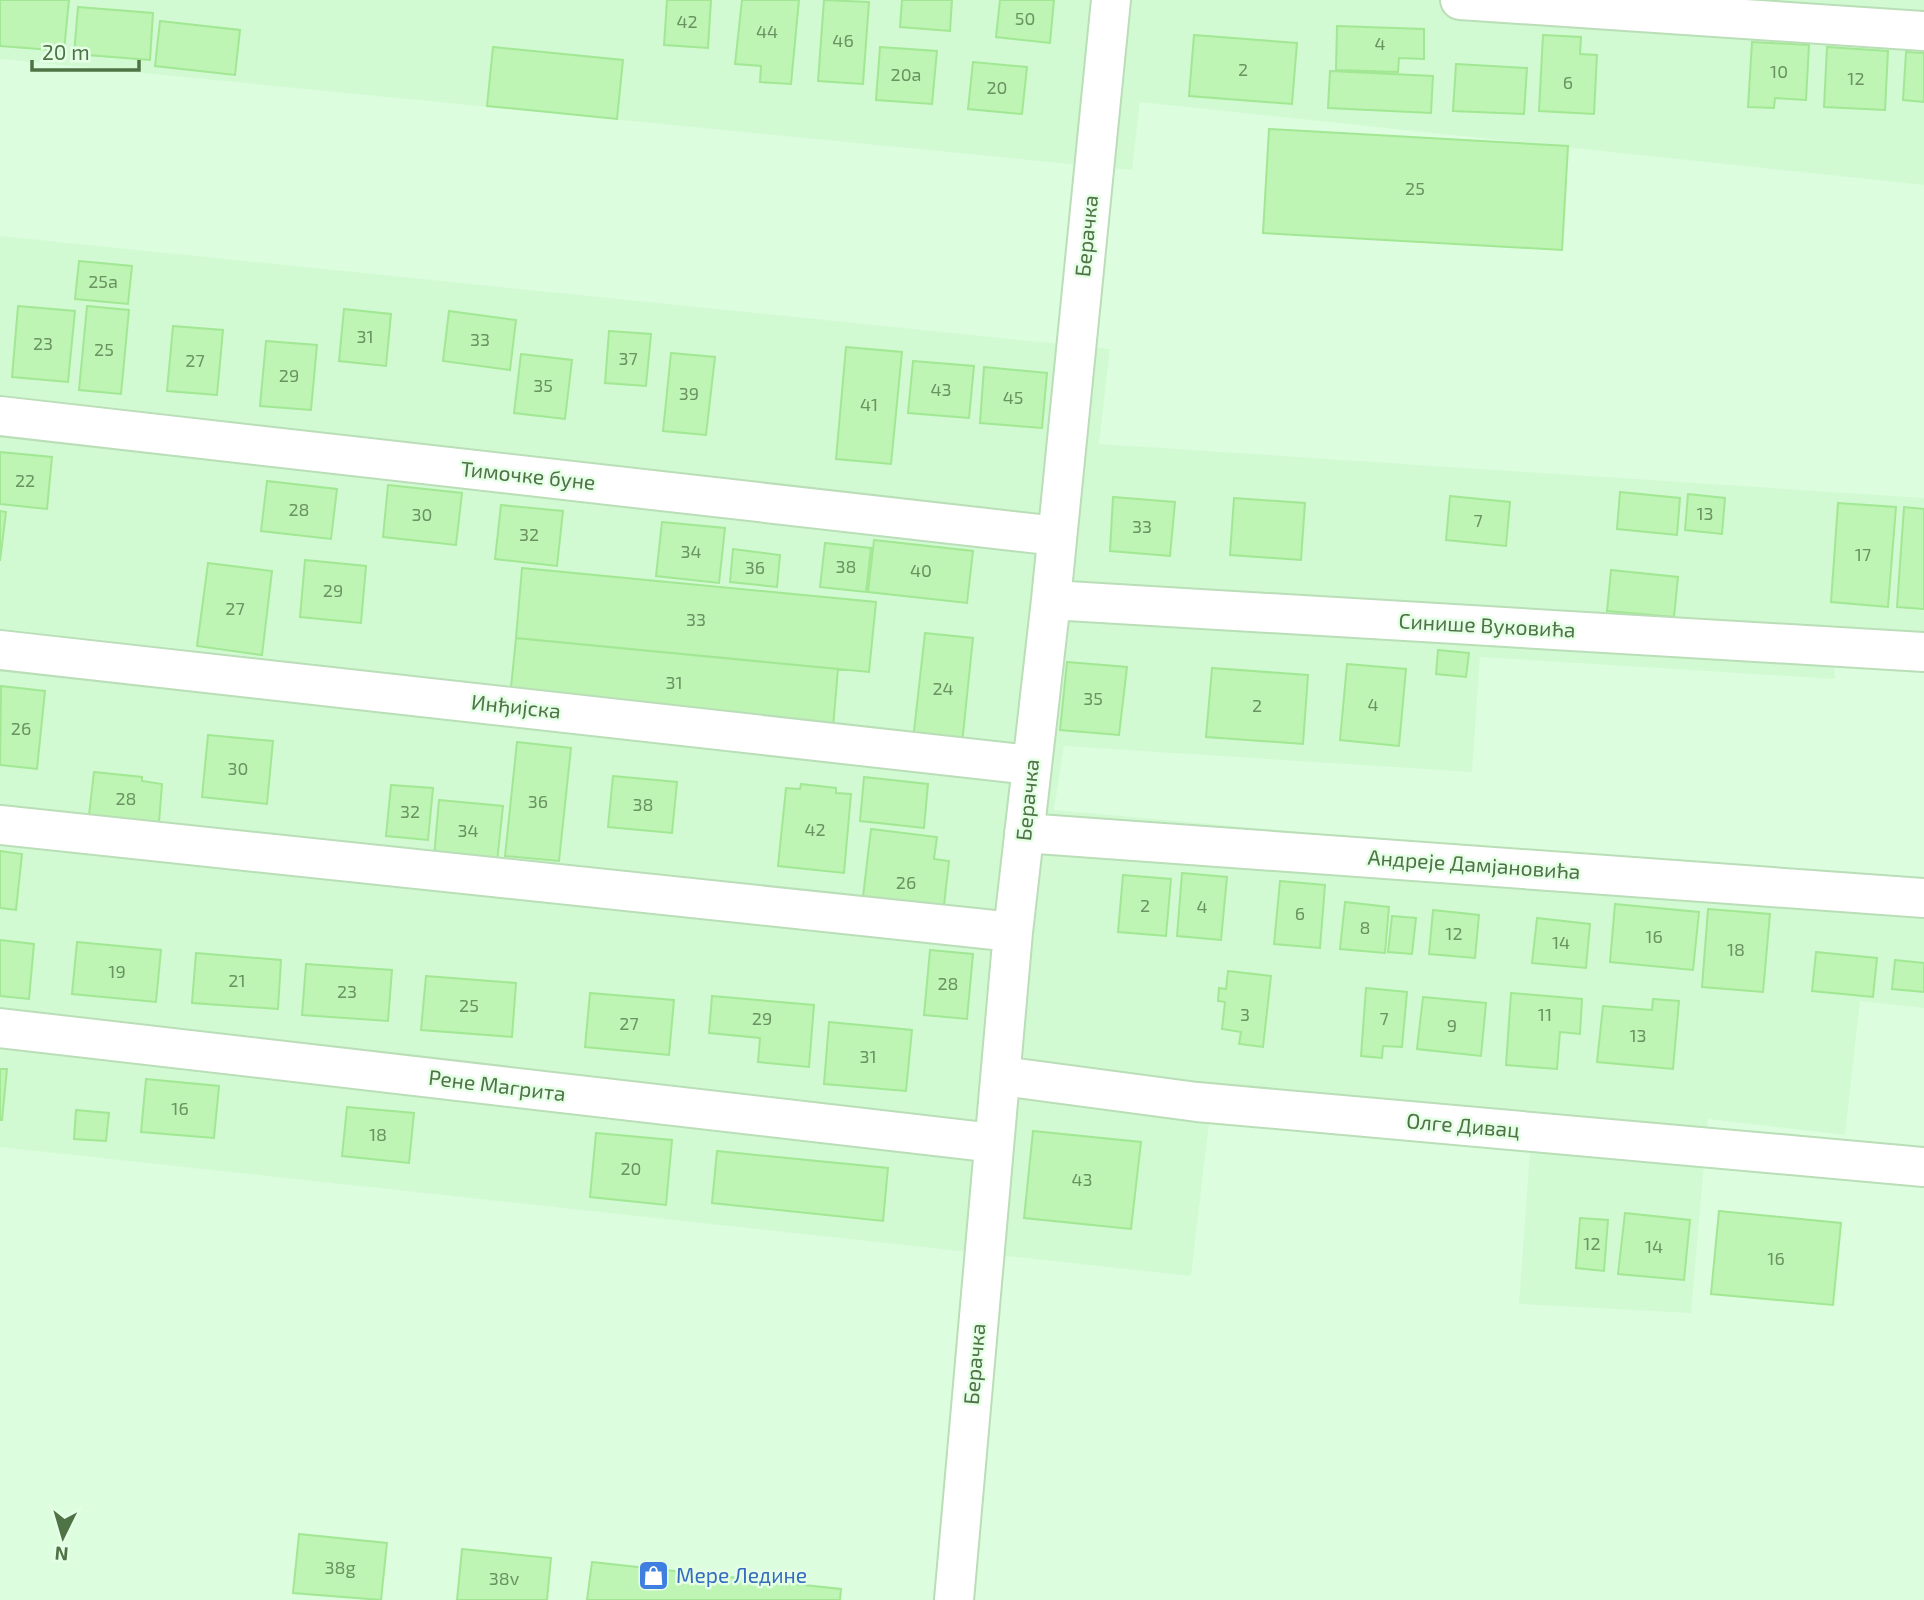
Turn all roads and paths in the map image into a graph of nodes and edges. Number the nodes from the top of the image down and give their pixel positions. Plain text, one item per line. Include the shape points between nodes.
1 (1111, 0) edge
2 (1460, 0) edge
3 (1924, 31) edge
4 (0, 416) edge
5 (1057, 536) junction
6 (1051, 600) junction
7 (0, 650) edge
8 (1924, 652) edge
9 (1031, 765) junction
10 (0, 825) edge
11 (1024, 833) junction
12 (1924, 898) edge
13 (1013, 932) junction
14 (0, 1028) edge
15 (1002, 1076) junction
16 (994, 1143) junction
17 (1924, 1167) edge
18 (954, 1600) edge

1 - 5 street, Берачка
2 - 3 street
4 - 5 street, Тимочке буне
5 - 6 street, Берачка
6 - 8 street, Синише Вуковића
6 - 9 street, Берачка
7 - 9 street, Инђијска
9 - 11 street, Берачка
10 - 13 street
11 - 12 street, Андреје Дамјановића
11 - 13 street, Берачка
13 - 15 street, Берачка
14 - 16 street, Рене Магрита
15 - 16 street, Берачка
15 - 17 street, Олге Дивац via 1197,1102
16 - 18 street, Берачка

